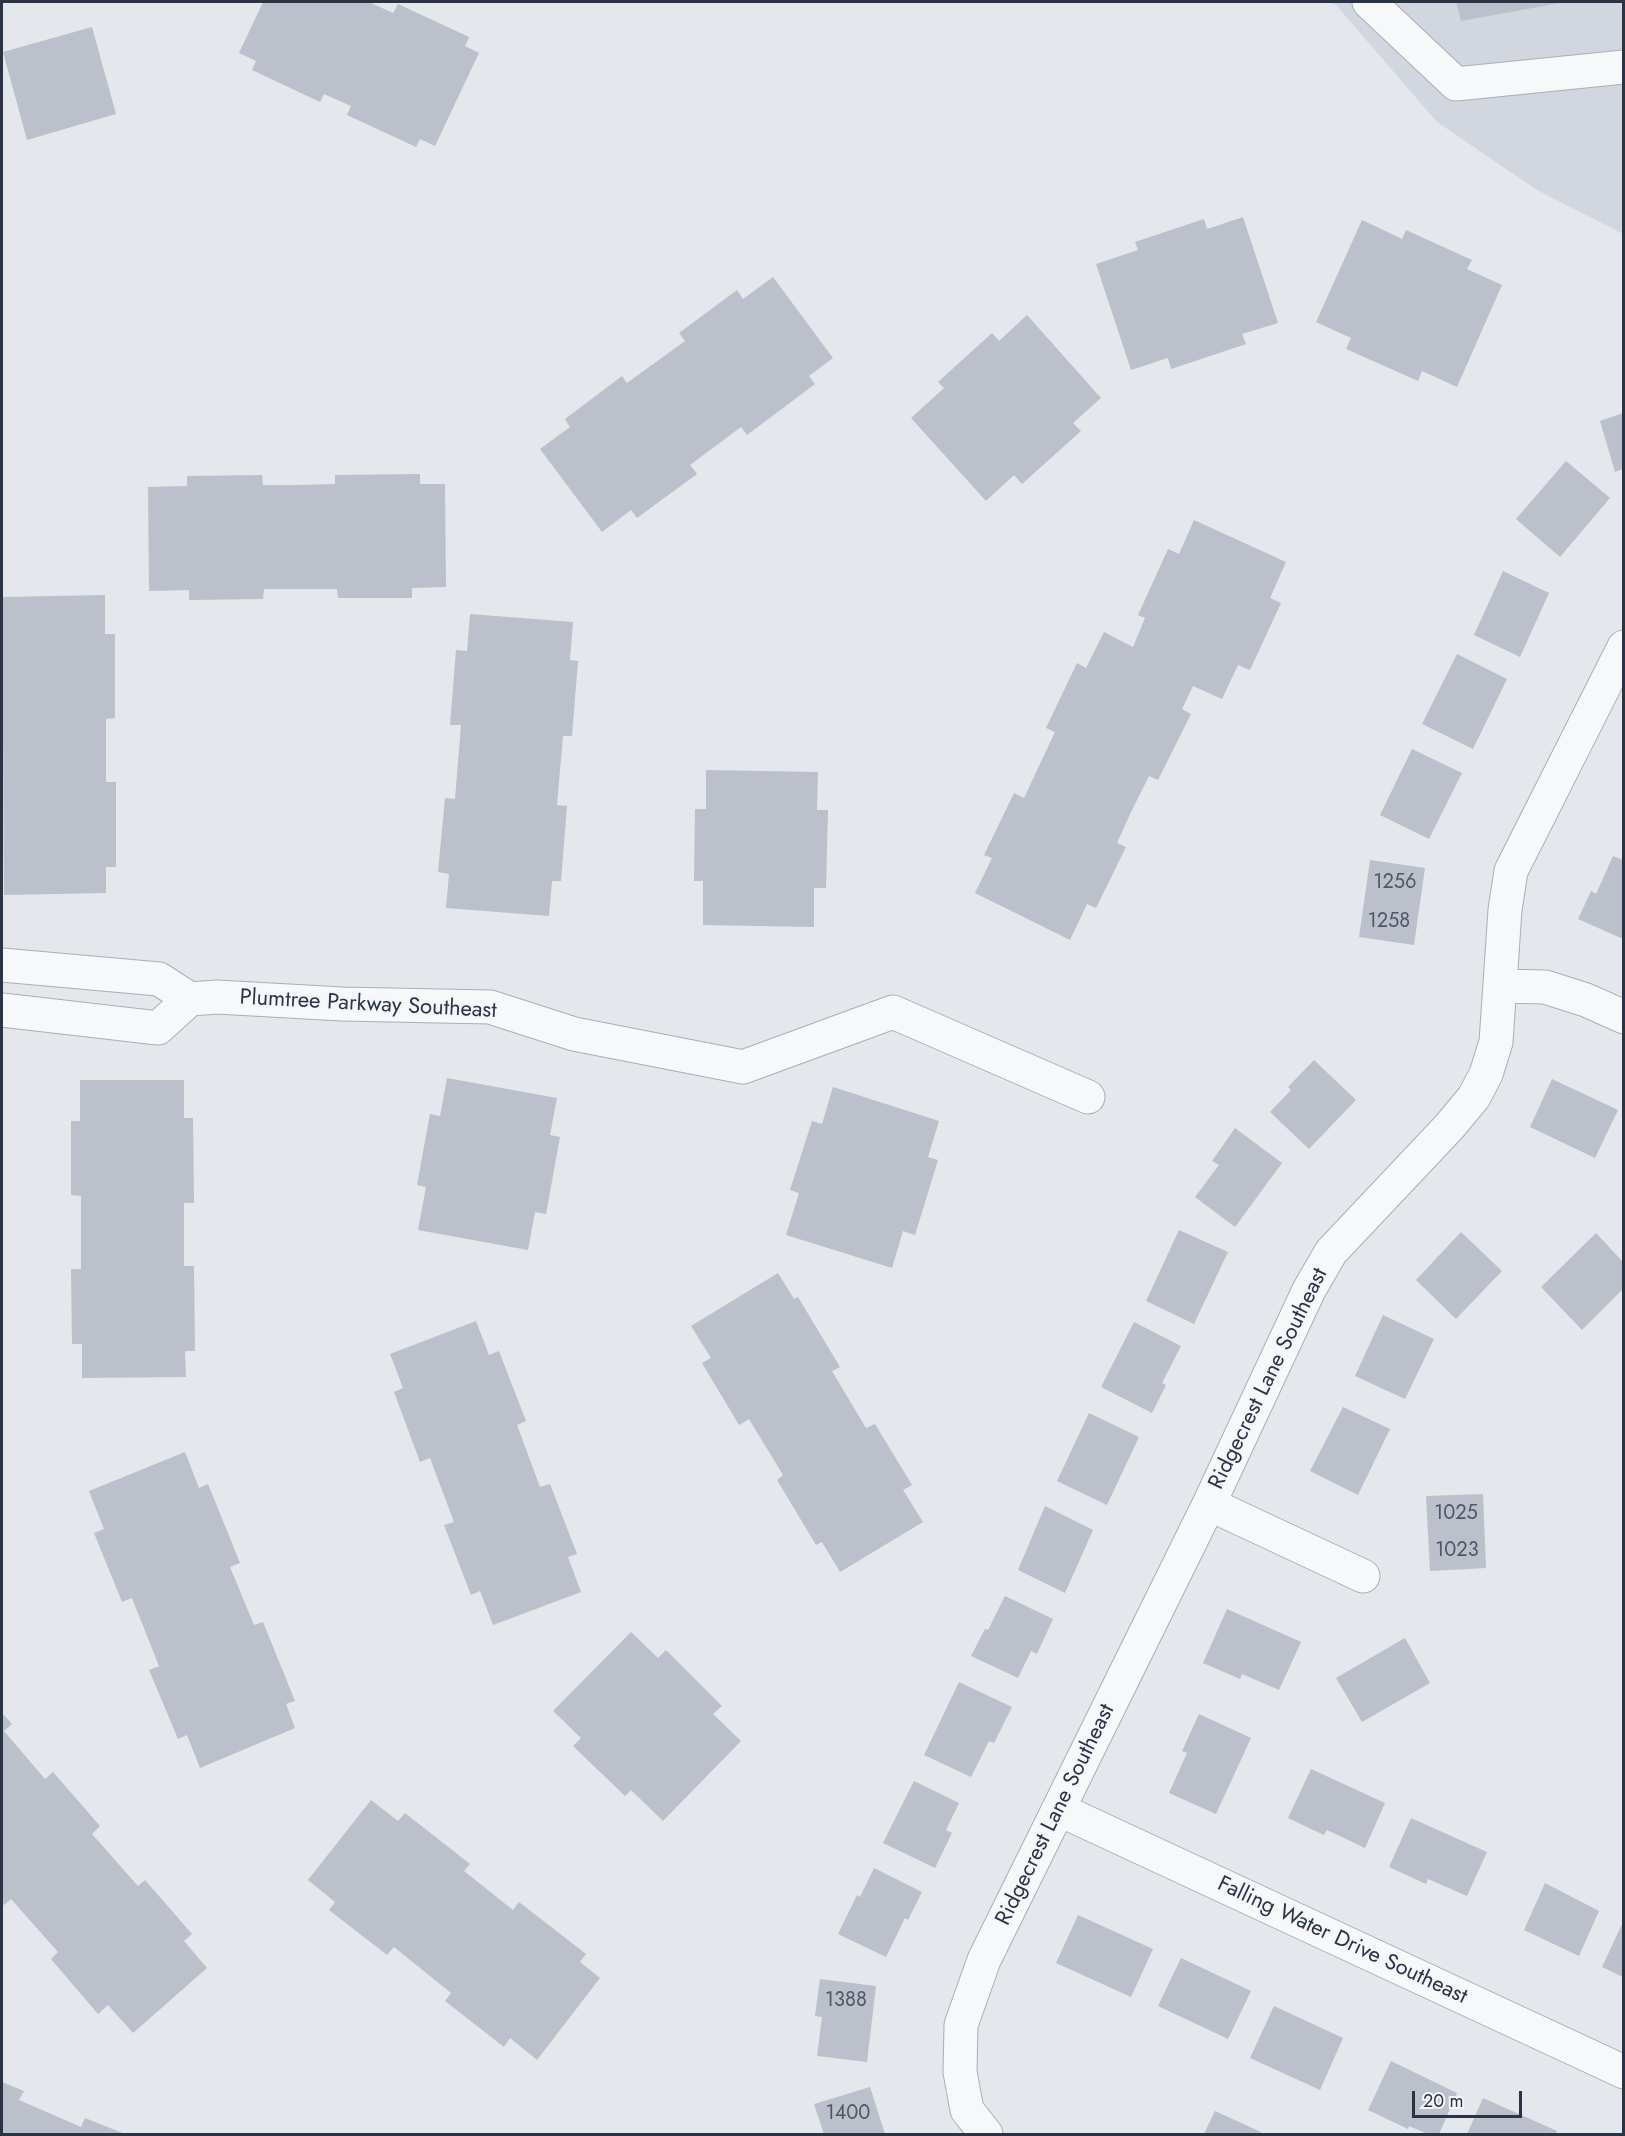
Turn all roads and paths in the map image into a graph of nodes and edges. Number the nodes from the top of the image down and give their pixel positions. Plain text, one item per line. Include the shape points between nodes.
1 (1369, 2) edge
2 (1623, 67) edge
3 (1623, 647) edge
4 (2, 965) edge
5 (1500, 986) junction
6 (190, 999) junction
7 (2, 1010) edge
8 (1623, 1017) edge
9 (1088, 1098) dead end
10 (1209, 1504) junction
11 (1363, 1576) dead end
12 (1060, 1810) junction
13 (1623, 2072) edge
14 (986, 2134) edge

1 - 2 street via 1456,84
3 - 5 street, Ridgecrest Lane Southeast via 1511,871
4 - 6 street via 159,979
5 - 8 street via 1545,987
5 - 10 street, Ridgecrest Lane Southeast via 1496,1042 1474,1097 1331,1252 1309,1290
6 - 7 street via 158,1028
6 - 9 street, Plumtree Parkway Southeast via 490,1007 574,1034 742,1067 893,1012
10 - 11 street
10 - 12 street, Ridgecrest Lane Southeast
12 - 13 street, Falling Water Drive Southeast
12 - 14 street, Ridgecrest Lane Southeast via 984,1960 961,2025 960,2072 968,2110

